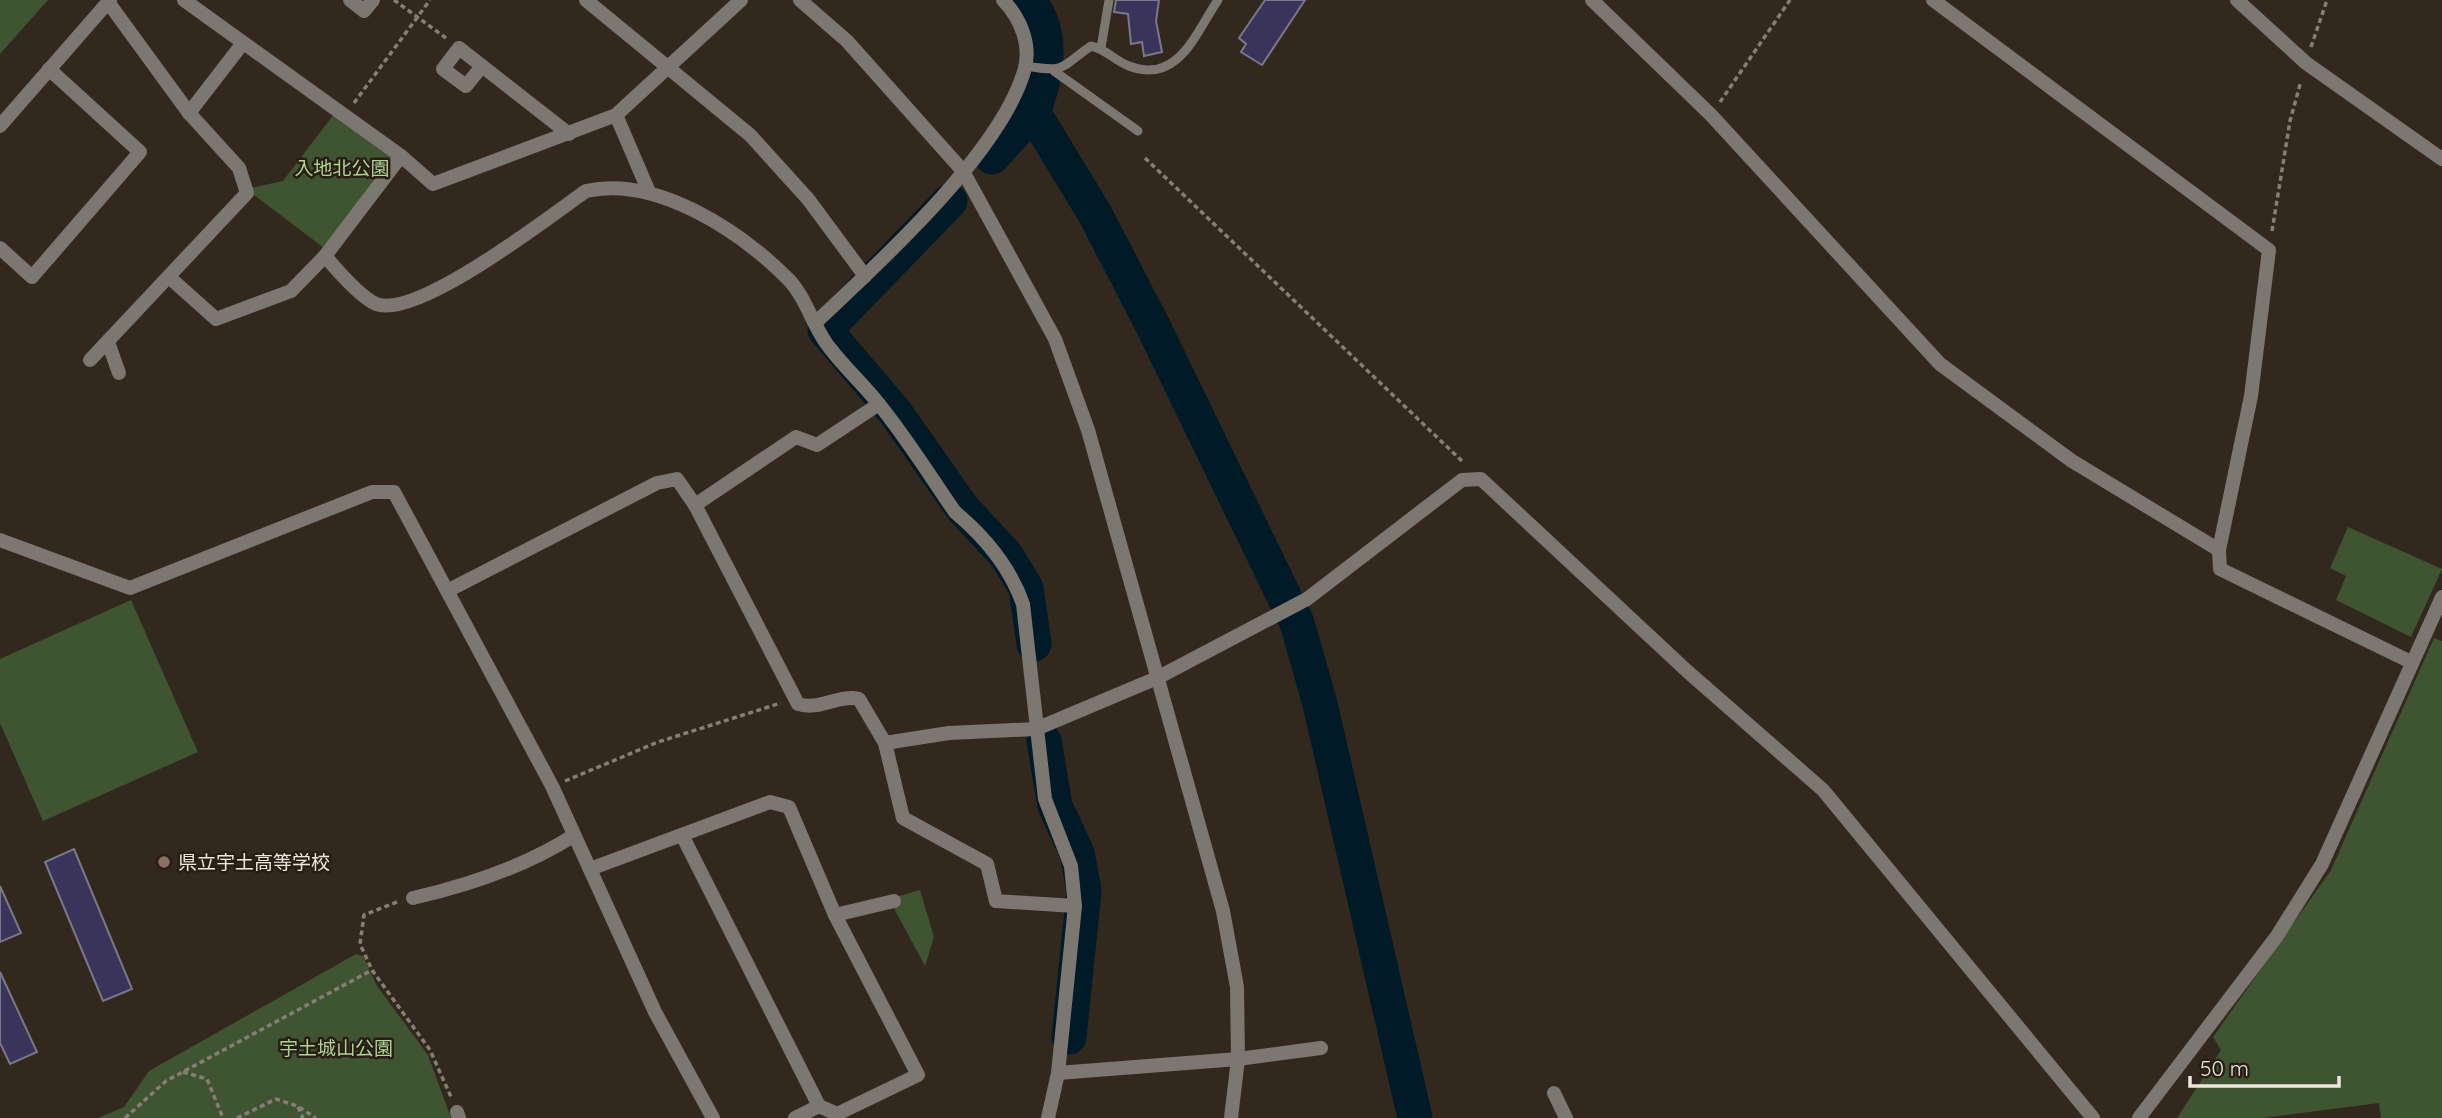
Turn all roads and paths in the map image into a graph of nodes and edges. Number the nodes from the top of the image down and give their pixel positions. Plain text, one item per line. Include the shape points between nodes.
1 (184, 0) edge
2 (350, 0) edge
3 (373, 0) edge
4 (394, 0) edge
5 (430, 0) edge
6 (586, 0) edge
7 (741, 0) edge
8 (800, 0) edge
9 (1003, 0) edge
10 (1109, 0) edge
11 (1218, 0) edge
12 (1592, 0) edge
13 (1790, 0) edge
14 (1933, 0) edge
15 (2237, 0) edge
16 (2327, 0) edge
17 (109, 1) edge
18 (418, 17) junction
19 (243, 43) junction
20 (459, 48) junction
21 (1101, 48) junction
22 (2306, 63) junction
23 (482, 66) junction
24 (670, 67) junction
25 (1029, 67) junction
26 (49, 69) junction
27 (1051, 71) junction
28 (189, 113) junction
29 (616, 115) junction
30 (1711, 115) junction
31 (345, 116) junction
32 (0, 126) edge
33 (1138, 131) dead end
34 (569, 134) junction
35 (401, 156) junction
36 (1145, 158) dead end
37 (2442, 159) edge
38 (963, 172) junction
39 (649, 192) junction
40 (0, 248) edge
41 (2269, 250) junction
42 (325, 256) junction
43 (866, 276) junction
44 (169, 278) junction
45 (815, 323) junction
46 (108, 342) junction
47 (90, 360) dead end
48 (119, 373) dead end
49 (879, 404) junction
50 (1481, 479) junction
51 (695, 505) junction
52 (0, 540) edge
53 (2219, 550) junction
54 (449, 590) junction
55 (2442, 597) edge
56 (2411, 662) junction
57 (1157, 678) junction
58 (793, 699) junction
59 (1037, 729) junction
60 (885, 743) junction
61 (552, 786) junction
62 (682, 835) junction
63 (573, 836) junction
64 (590, 869) junction
65 (413, 898) joint
66 (894, 901) dead end
67 (1075, 906) junction
68 (835, 915) junction
69 (372, 970) junction
70 (1321, 1048) dead end
71 (1238, 1059) junction
72 (183, 1072) junction
73 (1058, 1073) junction
74 (1554, 1093) dead end
75 (297, 1106) junction
76 (819, 1106) junction
77 (458, 1115) edge
78 (241, 1117) edge
79 (125, 1118) edge
80 (223, 1118) edge
81 (303, 1118) edge
82 (316, 1118) edge
83 (713, 1118) edge
84 (795, 1118) edge
85 (1048, 1118) edge
86 (1231, 1118) edge
87 (1566, 1118) edge
88 (2093, 1118) edge
89 (2139, 1118) edge

1 - 19 street
2 - 3 street via 364,11
4 - 18 path
5 - 18 path
6 - 24 street
7 - 24 street
8 - 38 street via 847,41
9 - 25 street via 1025,33
10 - 21 lane
11 - 21 lane via 1178,60 1163,71 1143,72
12 - 30 street
13 - 30 path
14 - 41 street
15 - 22 street
16 - 22 path
17 - 26 street
17 - 28 street
18 - 20 path
18 - 31 path
19 - 28 street
19 - 31 street
20 - 23 street
20 - 23 street via 443,69 450,75 466,86
21 - 27 lane via 1091,46 1067,66
22 - 37 street
22 - 41 path via 2290,121
23 - 34 street
24 - 29 street
24 - 43 street via 750,135 808,199
25 - 27 lane
25 - 38 street via 1005,114
26 - 32 street
26 - 40 street via 140,152 32,277
27 - 33 lane
28 - 44 street via 239,168 247,193
29 - 34 street
29 - 39 street
30 - 53 street via 1940,364 2072,461
31 - 35 street
34 - 35 street via 433,184
35 - 42 street
36 - 50 path
38 - 43 street
38 - 57 street via 1055,339 1088,430
39 - 42 street via 608,186 586,191 457,281 394,305 376,304
39 - 45 street via 692,208 741,241 790,280
41 - 53 street via 2252,396
42 - 44 street via 291,291 216,319
43 - 45 street
44 - 46 street
45 - 49 street via 828,346
46 - 47 street
46 - 48 street
49 - 51 street via 817,445 796,437
49 - 59 street via 955,512 1013,575 1023,604
50 - 57 street via 1462,480 1307,599
50 - 88 street via 1823,790
51 - 54 street via 677,478 657,483
51 - 58 street
52 - 54 street via 130,588 372,492 394,492
53 - 56 street via 2220,569
54 - 61 street
55 - 56 street
56 - 89 street via 2322,864 2277,936
57 - 59 street
57 - 71 street via 1223,911 1237,987
58 - 60 street via 806,707 859,699
58 - 61 path via 658,742
59 - 60 street via 949,733
59 - 67 street via 1045,799 1071,866
60 - 67 street via 903,818 987,864 996,901
61 - 63 street
62 - 64 street
62 - 68 street via 770,803 789,807
62 - 76 street
63 - 64 street
63 - 65 street via 500,872
64 - 83 street via 655,1012
65 - 69 path via 363,915 360,944
66 - 68 street
67 - 73 street
68 - 76 street via 918,1075 837,1114
69 - 72 path
69 - 77 path via 430,1050
70 - 71 street
71 - 73 street
71 - 86 street
72 - 79 path via 166,1081
72 - 80 path via 207,1079
73 - 85 street
74 - 87 street
75 - 78 path via 275,1100
75 - 81 path
75 - 82 path
76 - 84 street

